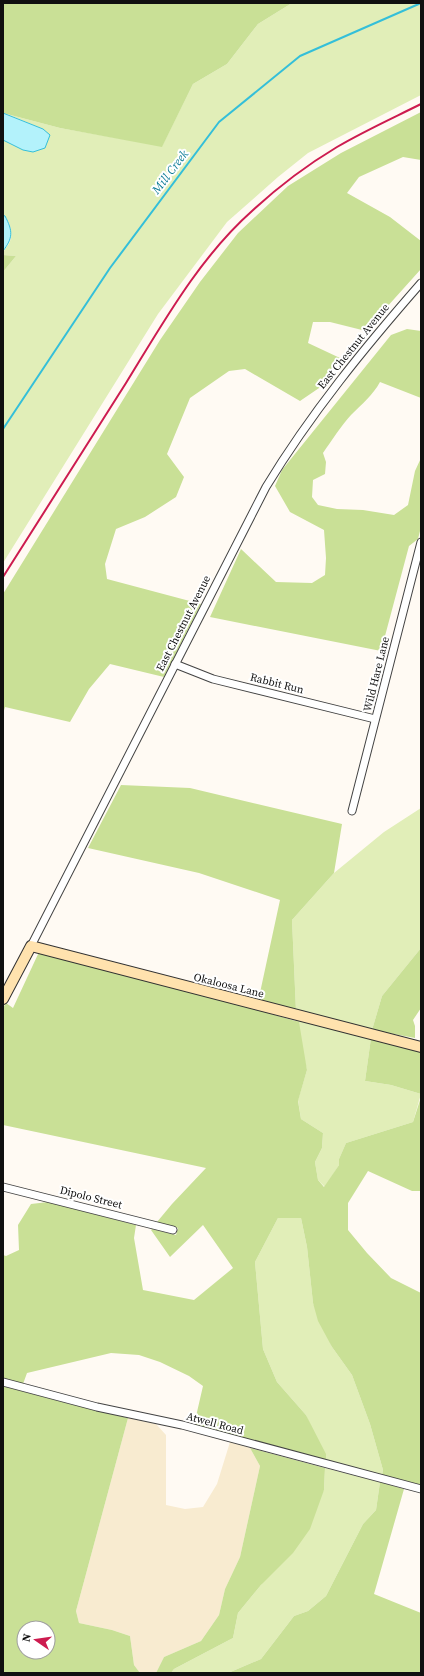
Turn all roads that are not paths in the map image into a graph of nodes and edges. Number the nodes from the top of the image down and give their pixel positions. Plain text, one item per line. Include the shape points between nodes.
1 (421, 283) edge
2 (421, 542) edge
3 (175, 664) junction
4 (375, 719) junction
5 (352, 811) dead end
6 (31, 946) junction
7 (3, 999) edge
8 (421, 1047) edge
9 (3, 1187) edge
10 (173, 1230) dead end
11 (3, 1382) edge
12 (421, 1489) edge

1 - 3 street, East Chestnut Avenue via 340,379 284,457
2 - 4 street, Wild Hare Lane
3 - 4 street, Rabbit Run via 213,679
3 - 6 street, East Chestnut Avenue
4 - 5 street, Wild Hare Lane
6 - 7 street, East Chestnut Avenue
6 - 8 street, Okaloosa Lane
9 - 10 street, Dipolo Street
11 - 12 street, Atwell Road via 97,1407 182,1425

